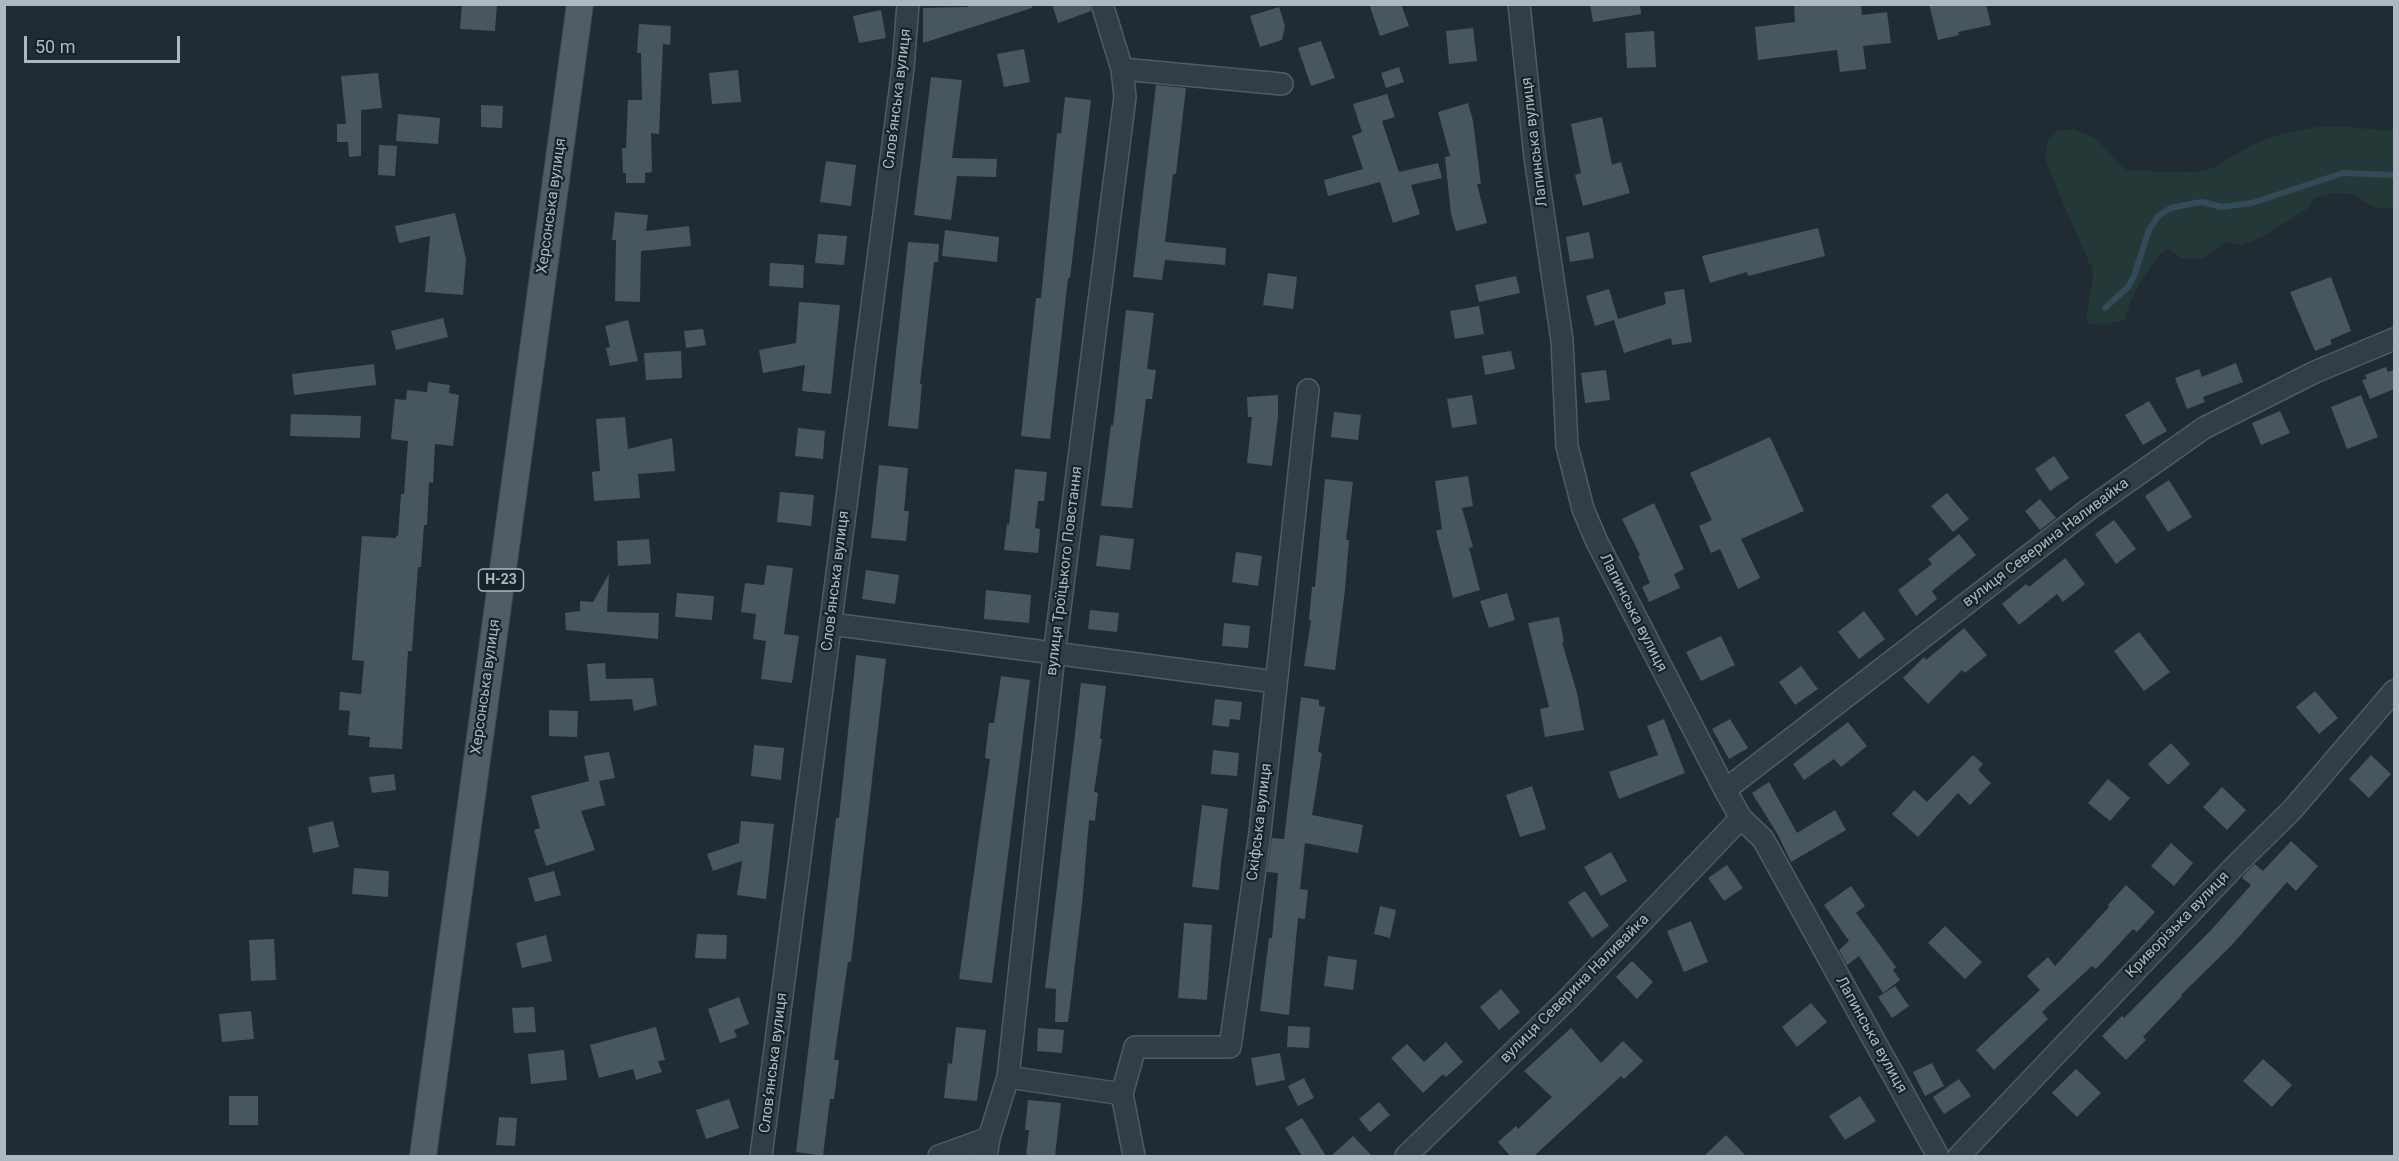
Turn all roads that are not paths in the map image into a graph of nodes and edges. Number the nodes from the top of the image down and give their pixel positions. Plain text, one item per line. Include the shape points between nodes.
1 (580, 4) edge
2 (908, 4) edge
3 (1102, 4) edge
4 (1519, 4) edge
5 (1122, 69) junction
6 (1282, 84) dead end
7 (2394, 339) edge
8 (1308, 390) dead end
9 (831, 624) junction
10 (1054, 655) junction
11 (1275, 681) junction
12 (2394, 691) edge
13 (1725, 790) junction
14 (1741, 818) junction
15 (1008, 1077) junction
16 (1122, 1094) junction
17 (988, 1147) edge
18 (423, 1156) edge
19 (761, 1156) edge
20 (939, 1156) edge
21 (1134, 1156) edge
22 (1406, 1156) edge
23 (1938, 1156) edge
24 (1959, 1156) edge

1 - 18 main road, Херсонська вулиця / Н-23
2 - 9 street, Словʼянська вулиця via 903,69
3 - 5 street, вулиця Троїцького Повстання
4 - 13 street, Лапинська вулиця via 1535,157 1562,340 1567,446 1574,481 1597,542
5 - 6 street
5 - 10 street, вулиця Троїцького Повстання via 1125,97
7 - 13 street, вулиця Северина Наливайка via 2315,372 2204,428 2089,509
8 - 11 street, Скіфська вулиця
9 - 10 street
9 - 19 street, Словʼянська вулиця
10 - 11 street
10 - 15 street, вулиця Троїцького Повстання
11 - 16 street, Скіфська вулиця via 1260,833 1230,1047 1135,1047
12 - 24 street, Криворізька вулиця via 2292,810
13 - 14 street, Лапинська вулиця
14 - 22 street, вулиця Северина Наливайка via 1566,1001
14 - 23 street, Лапинська вулиця via 1763,839
15 - 16 street
15 - 17 street, вулиця Троїцького Повстання
16 - 21 street, Скіфська вулиця
17 - 20 street

